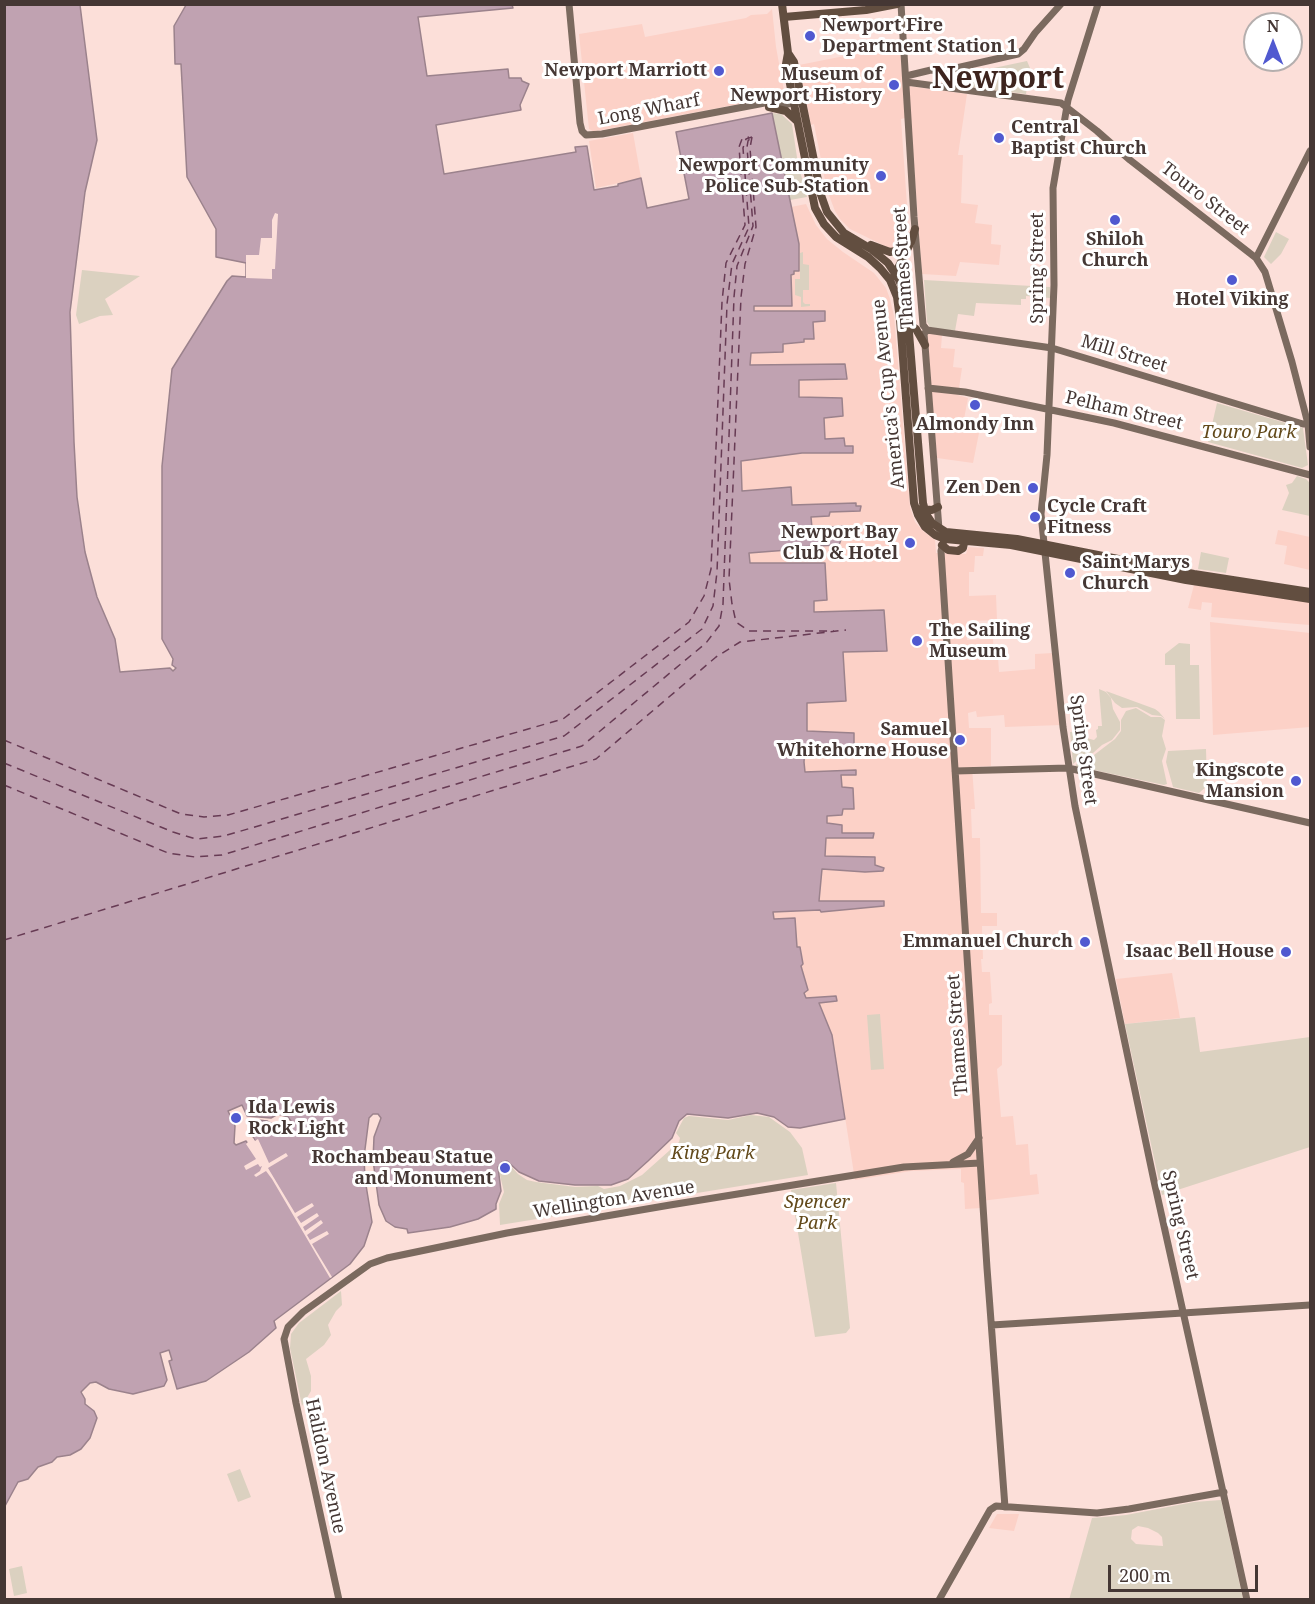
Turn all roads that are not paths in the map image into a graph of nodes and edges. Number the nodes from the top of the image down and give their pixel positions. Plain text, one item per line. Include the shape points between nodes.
1 (569, 4) edge
2 (782, 4) edge
3 (899, 4) edge
4 (1061, 4) edge
5 (1098, 4) edge
6 (784, 17) junction
7 (941, 71) junction
8 (906, 79) junction
9 (940, 86) junction
10 (797, 100) junction
11 (756, 105) junction
12 (769, 107) junction
13 (1068, 108) junction
14 (798, 122) junction
15 (1311, 151) edge
16 (915, 229) junction
17 (847, 235) junction
18 (911, 242) junction
19 (1256, 258) junction
20 (896, 273) junction
21 (893, 286) junction
22 (905, 326) junction
23 (927, 330) junction
24 (925, 345) junction
25 (1052, 348) junction
26 (928, 388) junction
27 (1049, 409) junction
28 (1309, 423) edge
29 (1311, 447) edge
30 (1311, 475) edge
31 (915, 505) junction
32 (938, 507) junction
33 (925, 510) junction
34 (939, 529) junction
35 (954, 533) junction
36 (965, 537) junction
37 (943, 542) junction
38 (1045, 548) junction
39 (1310, 593) edge
40 (1068, 768) junction
41 (955, 771) junction
42 (1311, 823) edge
43 (979, 1138) junction
44 (980, 1163) junction
45 (947, 1164) junction
46 (1311, 1305) edge
47 (1184, 1314) junction
48 (992, 1325) junction
49 (284, 1339) joint
50 (1224, 1492) junction
51 (1005, 1506) junction
52 (339, 1599) edge
53 (939, 1599) edge
54 (1247, 1599) edge

1 - 11 main road, Long Wharf via 584,133 602,135
2 - 6 main road, America's Cup Avenue
3 - 6 main road
3 - 8 main road, Thames Street
4 - 7 main road via 1018,54
5 - 13 main road, Spring Street
6 - 10 main road, America's Cup Avenue via 786,64
7 - 8 main road via 931,70
7 - 9 main road via 935,79
8 - 9 main road, Touro Street
8 - 16 main road, Thames Street
9 - 13 main road, Touro Street via 1061,103
10 - 11 main road, Long Wharf
10 - 12 main road, Long Wharf
10 - 14 main road, America's Cup Avenue
10 - 17 main road, America's Cup Avenue via 823,203
11 - 12 main road, Long Wharf
12 - 14 main road via 786,111
13 - 19 main road, Touro Street
13 - 25 main road, Spring Street via 1053,188
14 - 21 main road, America's Cup Avenue via 812,196 821,219 839,240 878,266
15 - 19 main road
16 - 18 main road
16 - 23 main road, Thames Street via 923,325
17 - 18 main road via 890,252
17 - 20 main road, America's Cup Avenue via 878,254
18 - 20 main road
19 - 28 main road via 1265,272
20 - 21 main road
20 - 22 main road, America's Cup Avenue via 906,296
21 - 22 main road, America's Cup Avenue
22 - 24 main road via 917,330
22 - 31 main road, America's Cup Avenue
22 - 33 main road, America's Cup Avenue
23 - 24 main road, Thames Street
23 - 25 main road, Mill Street
24 - 26 main road, Thames Street
25 - 27 main road, Spring Street
25 - 28 main road, Mill Street
26 - 27 main road, Pelham Street
26 - 32 main road, Thames Street
27 - 30 main road, Pelham Street
27 - 38 main road, Spring Street via 1041,508
28 - 29 main road
31 - 33 main road
31 - 37 main road, America's Cup Avenue via 924,526
32 - 33 main road
32 - 34 main road, Thames Street
33 - 34 main road, America's Cup Avenue
34 - 35 main road
35 - 36 main road
35 - 37 main road
36 - 37 main road via 963,548 958,551 948,550
36 - 38 main road
37 - 41 main road, Thames Street
38 - 39 main road
38 - 39 main road via 1191,580
38 - 40 main road, Spring Street
40 - 41 main road
40 - 42 main road
40 - 47 main road, Spring Street
41 - 43 main road, Thames Street
43 - 44 main road, Thames Street
43 - 45 main road via 964,1157
44 - 45 main road, Wellington Avenue
44 - 48 main road, Thames Street
45 - 49 main road, Wellington Avenue via 904,1167 670,1205 387,1258 370,1264 303,1312 288,1327
46 - 47 main road
47 - 48 main road
47 - 50 main road, Spring Street
48 - 51 main road, Thames Street
49 - 52 main road, Halidon Avenue
50 - 51 main road via 1105,1512
50 - 54 main road, Spring Street
51 - 53 main road via 990,1510

